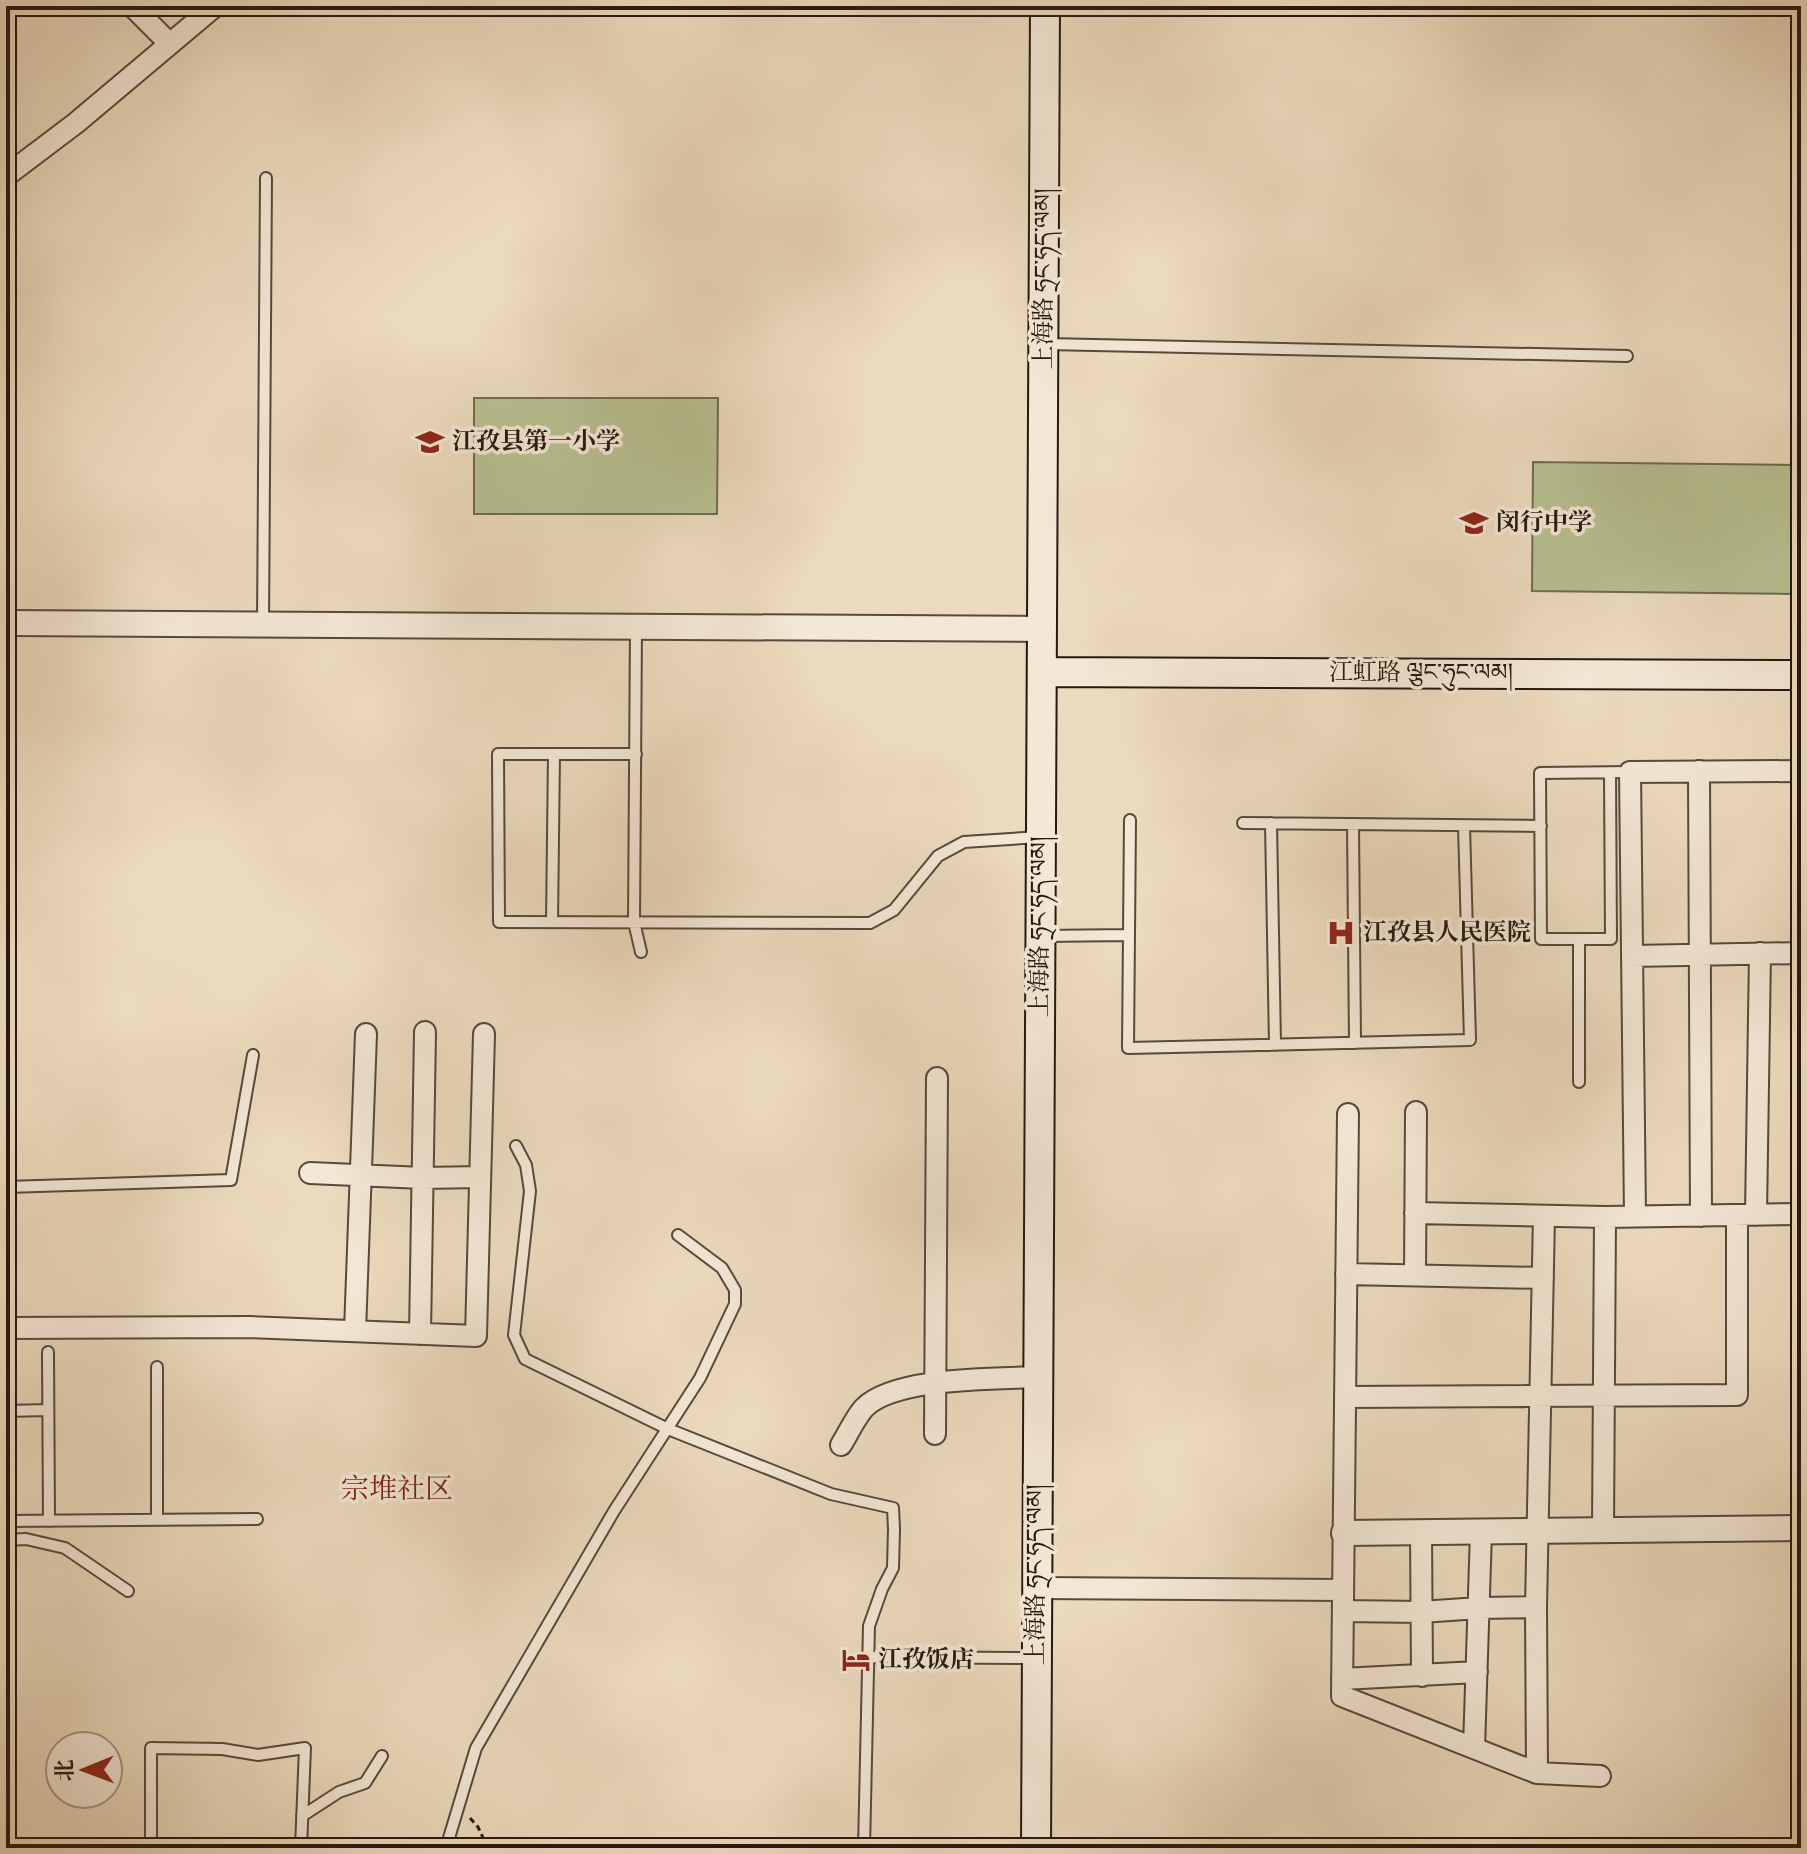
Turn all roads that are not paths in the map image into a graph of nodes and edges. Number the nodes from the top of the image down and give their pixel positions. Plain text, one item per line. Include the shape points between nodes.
1 (7, 6) edge
2 (132, 6) edge
3 (215, 6) edge
4 (1045, 6) edge
5 (170, 44) junction
6 (6, 148) edge
7 (6, 176) edge
8 (266, 178) dead end
9 (1044, 344) junction
10 (1627, 356) dead end
11 (6, 623) edge
12 (263, 624) junction
13 (636, 627) junction
14 (1043, 629) junction
15 (1042, 672) junction
16 (1801, 675) edge
17 (554, 754) junction
18 (636, 754) junction
19 (1699, 771) junction
20 (1801, 771) edge
21 (1620, 772) junction
22 (1130, 820) dead end
23 (1243, 823) dead end
24 (1271, 823) junction
25 (1353, 824) junction
26 (1464, 826) junction
27 (1541, 826) junction
28 (1041, 837) junction
29 (552, 922) junction
30 (634, 922) junction
31 (1128, 935) junction
32 (1040, 936) junction
33 (1579, 939) junction
34 (641, 952) dead end
35 (1760, 953) junction
36 (1801, 953) edge
37 (1699, 954) junction
38 (1632, 956) junction
39 (425, 1032) dead end
40 (366, 1034) dead end
41 (484, 1034) dead end
42 (1355, 1043) junction
43 (1275, 1045) junction
44 (253, 1055) dead end
45 (937, 1078) dead end
46 (1579, 1082) dead end
47 (1416, 1112) dead end
48 (1348, 1114) dead end
49 (516, 1146) dead end
50 (310, 1173) dead end
51 (361, 1176) junction
52 (480, 1177) junction
53 (423, 1178) junction
54 (6, 1187) edge
55 (1415, 1213) junction
56 (1801, 1214) edge
57 (1746, 1215) junction
58 (1544, 1216) junction
59 (1635, 1216) junction
60 (1701, 1216) junction
61 (1605, 1217) junction
62 (678, 1235) dead end
63 (1346, 1274) junction
64 (1415, 1275) junction
65 (1543, 1278) junction
66 (6, 1328) edge
67 (355, 1331) junction
68 (420, 1334) junction
69 (48, 1352) dead end
70 (157, 1367) dead end
71 (1037, 1377) junction
72 (935, 1382) junction
73 (1602, 1396) junction
74 (1345, 1397) junction
75 (1540, 1397) junction
76 (48, 1410) junction
77 (6, 1411) edge
78 (668, 1429) junction
79 (935, 1434) dead end
80 (841, 1445) dead end
81 (257, 1519) dead end
82 (157, 1520) junction
83 (6, 1521) edge
84 (49, 1521) junction
85 (1801, 1528) edge
86 (1603, 1530) junction
87 (1538, 1531) junction
88 (1481, 1532) junction
89 (1344, 1533) junction
90 (1421, 1533) junction
91 (6, 1540) edge
92 (1036, 1588) junction
93 (1343, 1590) junction
94 (128, 1591) dead end
95 (1536, 1607) junction
96 (1479, 1608) junction
97 (1343, 1611) junction
98 (1421, 1612) junction
99 (869, 1657) junction
100 (1036, 1658) junction
101 (1477, 1672) junction
102 (1422, 1676) junction
103 (1342, 1679) junction
104 (1474, 1748) junction
105 (382, 1756) dead end
106 (1537, 1773) junction
107 (1600, 1776) dead end
108 (302, 1816) junction
109 (151, 1848) edge
110 (301, 1848) edge
111 (446, 1848) edge
112 (864, 1848) edge
113 (1036, 1848) edge

1 - 6 lane
2 - 5 street
3 - 5 street
4 - 9 main road, 上海路 ཧྲང་ཧད་ལམ།
5 - 7 street
8 - 12 lane
9 - 10 lane
9 - 14 main road, 上海路 ཧྲང་ཧད་ལམ།
11 - 12 street
12 - 13 street
13 - 14 street
13 - 18 lane
14 - 15 main road, 上海路 ཧྲང་ཧད་ལམ།
15 - 16 main road, 江虹路 ལྕང་ཧུང་ལམ།
15 - 28 main road, 上海路 ཧྲང་ཧད་ལམ།
17 - 18 lane
17 - 29 lane
17 - 29 lane via 498,754 499,922
18 - 30 lane
19 - 20 street
19 - 21 street
19 - 37 street
21 - 27 lane via 1540,773
21 - 33 lane via 1611,939
21 - 38 street
22 - 31 lane
23 - 24 lane
24 - 25 lane
24 - 43 lane
25 - 26 lane
25 - 42 lane
26 - 27 lane
26 - 42 lane via 1470,1040
27 - 33 lane via 1541,939
28 - 30 lane via 964,842 938,856 894,910 870,923
28 - 32 main road, 上海路 ཧྲང་ཧད་ལམ།
29 - 30 lane
30 - 34 lane
31 - 32 lane
31 - 43 lane via 1128,1048
32 - 71 main road, 上海路 ཧྲང་ཧད་ལམ།
33 - 46 lane
35 - 36 street
35 - 37 street
35 - 57 street
37 - 38 street
37 - 60 street
38 - 59 street
39 - 53 street
40 - 51 street
41 - 52 street
42 - 43 lane
44 - 54 lane via 231,1180
45 - 72 street
47 - 55 street
48 - 63 street
49 - 78 lane via 530,1191 514,1335 525,1359
50 - 51 street
51 - 53 street
51 - 67 street
52 - 53 street
52 - 68 street via 476,1336
53 - 68 street
55 - 58 street
55 - 64 street
56 - 57 street
57 - 60 street
57 - 73 street via 1737,1395
58 - 61 street
58 - 65 street
59 - 60 street
59 - 61 street
61 - 73 street
62 - 78 lane via 722,1268 735,1290 735,1304 700,1378
63 - 64 street
63 - 74 street
64 - 65 street
65 - 75 street
66 - 67 street
67 - 68 street
69 - 76 lane
70 - 82 lane
71 - 72 street
71 - 92 main road, 上海路 ཧྲང་ཧད་ལམ།
72 - 79 street
72 - 80 street via 879,1398 864,1408
73 - 75 street
73 - 86 street
74 - 75 street
74 - 89 street
75 - 87 street
76 - 77 lane
76 - 84 lane
78 - 99 lane via 831,1494 893,1508 893,1568 869,1626
78 - 111 lane via 476,1748
81 - 82 lane
82 - 84 lane
83 - 84 lane
85 - 86 street
86 - 87 street
87 - 88 street
87 - 95 street
88 - 90 street
88 - 96 street
89 - 90 street
89 - 93 street
90 - 98 street
91 - 94 lane via 65,1548
92 - 93 street
92 - 100 main road, 上海路 ཧྲང་ཧད་ལམ།
93 - 97 street
95 - 96 street
95 - 106 street
96 - 98 street
96 - 101 street
97 - 98 street
97 - 103 street
98 - 102 street
99 - 100 lane
99 - 112 lane
100 - 113 main road, 上海路 ཧྲང་ཧད་ལམ།
101 - 102 street
101 - 104 street
102 - 103 street
103 - 104 street via 1342,1696
104 - 106 street
105 - 108 lane via 365,1783 339,1792
106 - 107 street
108 - 109 lane via 305,1748 258,1755 151,1748
108 - 110 lane

